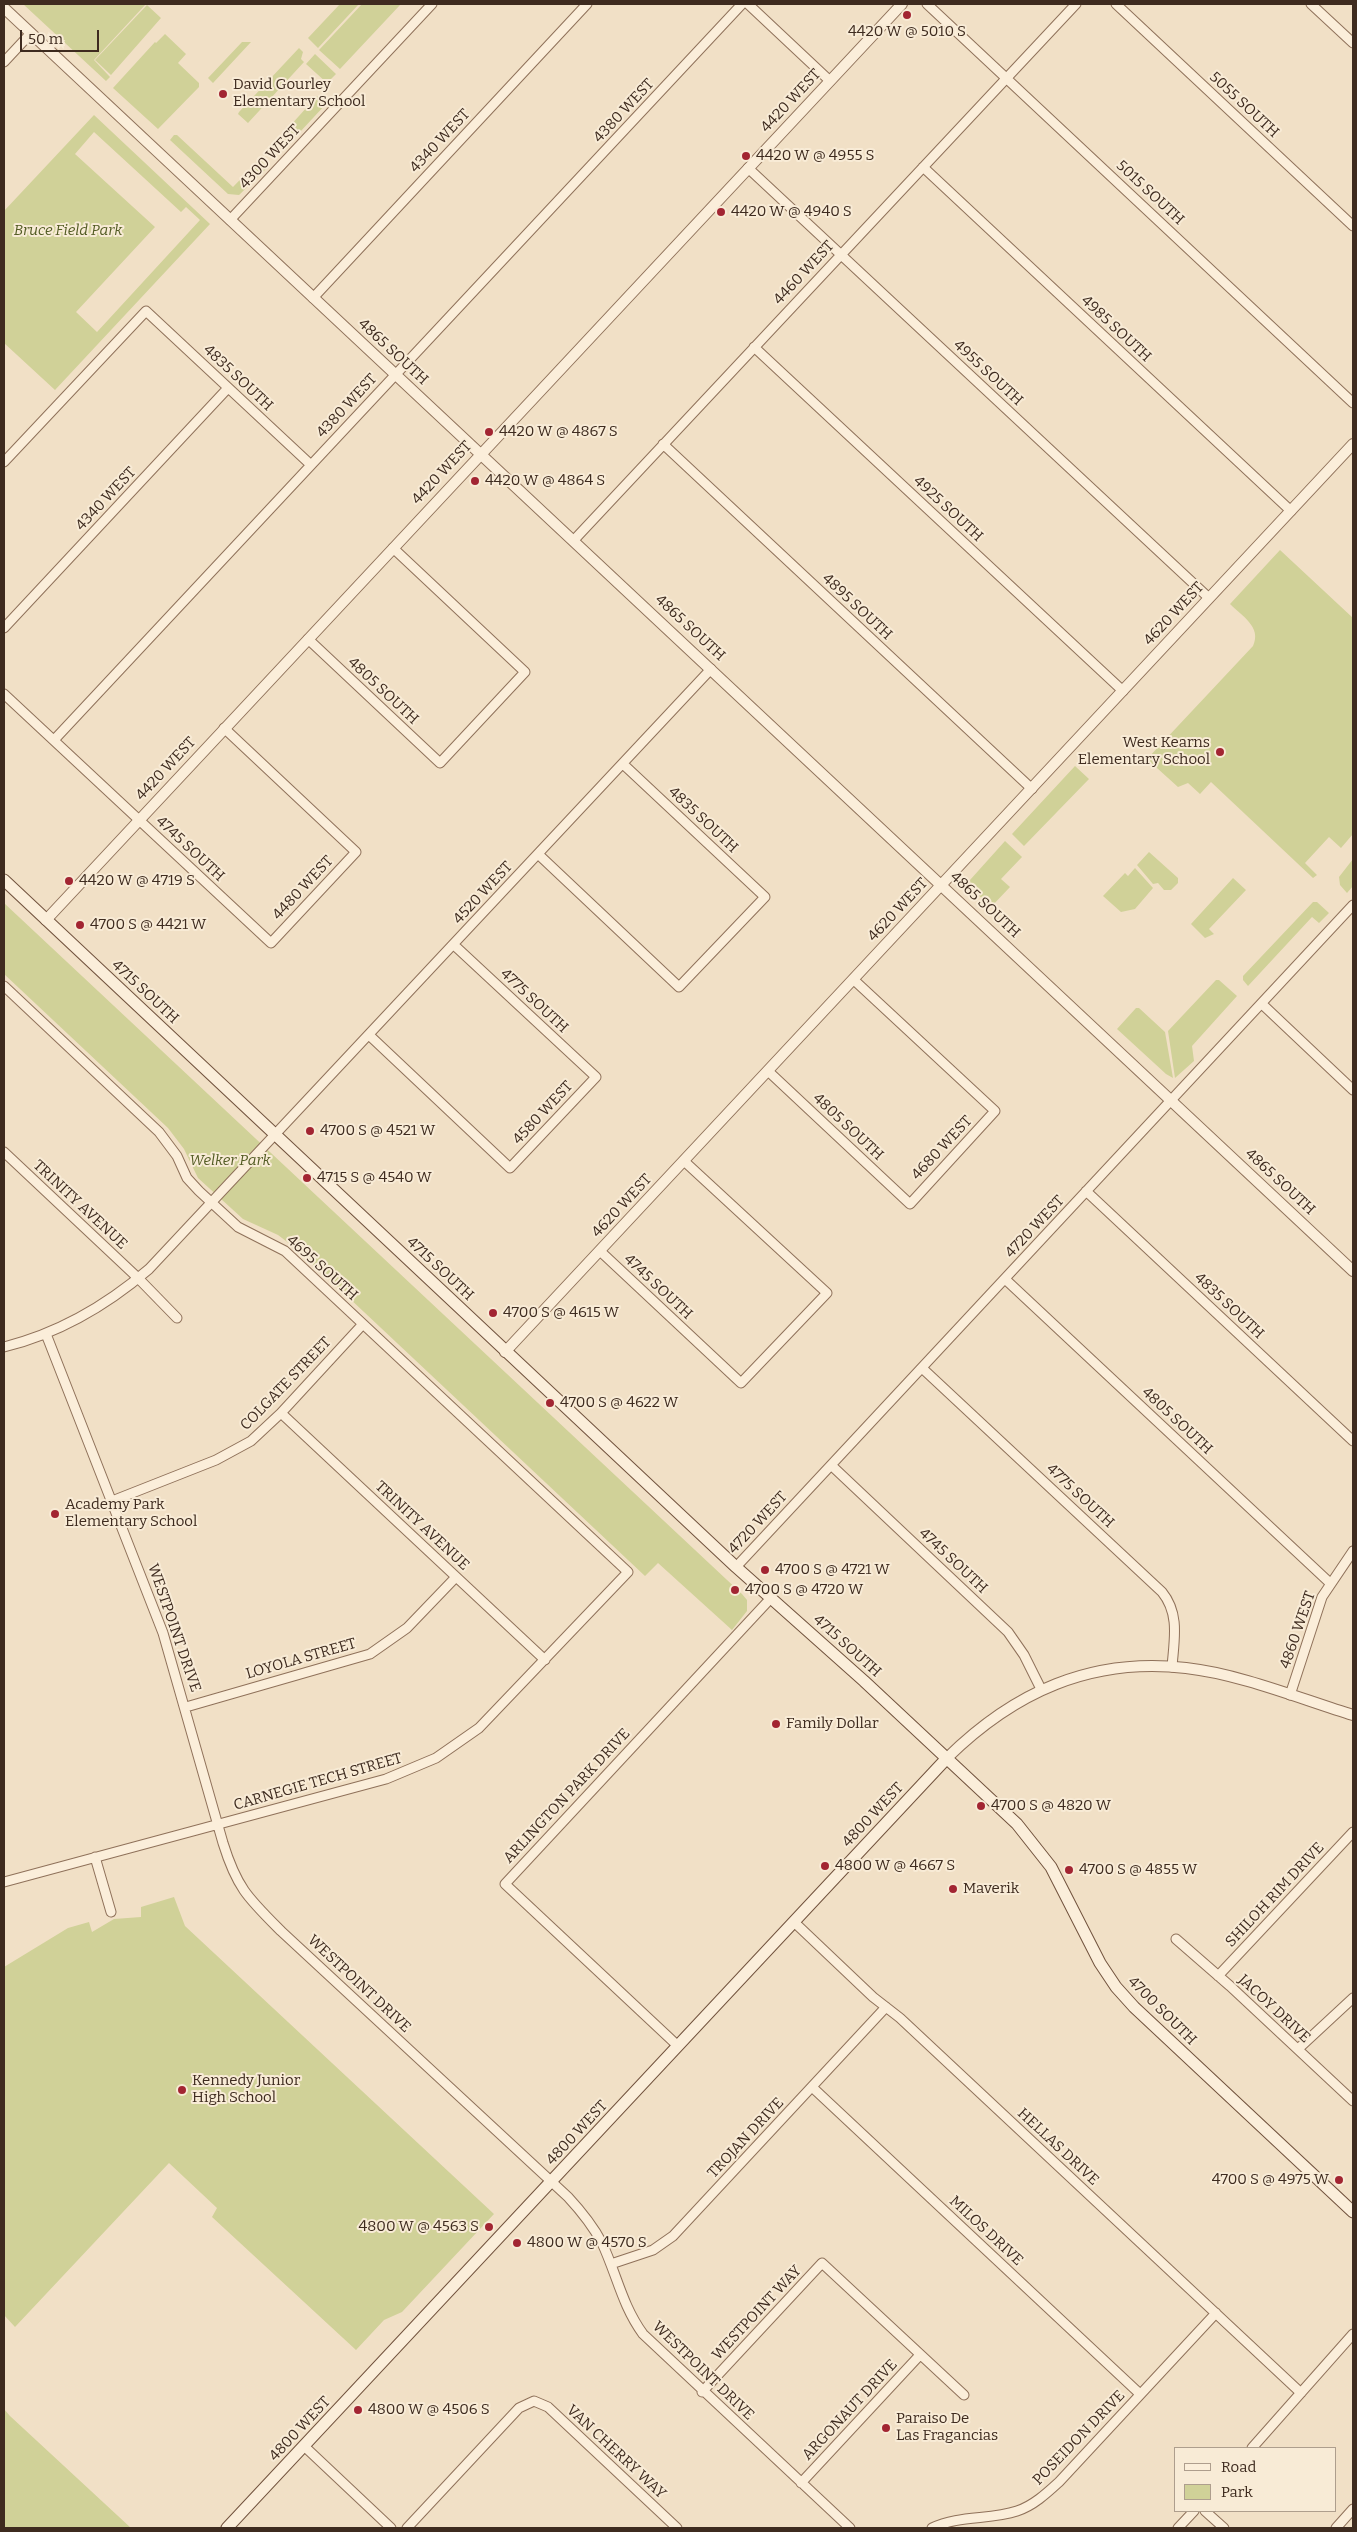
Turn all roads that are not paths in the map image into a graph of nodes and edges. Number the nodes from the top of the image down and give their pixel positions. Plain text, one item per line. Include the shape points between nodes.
1 (432, 4) edge
2 (587, 4) edge
3 (742, 4) edge
4 (748, 4) edge
5 (902, 4) edge
6 (927, 4) edge
7 (1076, 4) edge
8 (1116, 4) edge
9 (1311, 4) edge
10 (4, 8) edge
11 (30, 33) junction
12 (1353, 43) edge
13 (4, 62) edge
14 (1006, 78) junction
15 (830, 81) junction
16 (923, 167) junction
17 (748, 168) junction
18 (230, 220) junction
19 (1353, 226) edge
20 (841, 255) junction
21 (313, 298) junction
22 (754, 347) junction
23 (396, 374) junction
24 (228, 388) junction
25 (1353, 403) edge
26 (663, 444) junction
27 (1353, 444) edge
28 (481, 454) junction
29 (4, 462) edge
30 (311, 465) junction
31 (1290, 511) junction
32 (574, 540) junction
33 (393, 548) junction
34 (1209, 598) junction
35 (4, 628) edge
36 (308, 639) junction
37 (712, 669) junction
38 (1123, 691) junction
39 (4, 694) edge
40 (224, 728) junction
41 (54, 740) junction
42 (623, 764) junction
43 (1032, 789) junction
44 (139, 820) junction
45 (538, 854) junction
46 (4, 880) edge
47 (942, 885) junction
48 (1353, 907) edge
49 (46, 920) junction
50 (271, 943) joint
51 (454, 945) junction
52 (854, 980) junction
53 (4, 986) edge
54 (1262, 1004) junction
55 (369, 1035) junction
56 (768, 1071) junction
57 (596, 1077) joint
58 (1353, 1090) edge
59 (1171, 1100) junction
60 (275, 1136) junction
61 (4, 1152) edge
62 (684, 1161) junction
63 (1086, 1191) junction
64 (212, 1203) junction
65 (910, 1204) joint
66 (600, 1252) junction
67 (1353, 1271) edge
68 (138, 1278) junction
69 (1005, 1279) junction
70 (177, 1318) dead end
71 (363, 1324) junction
72 (46, 1334) junction
73 (4, 1347) edge
74 (505, 1352) junction
75 (922, 1368) junction
76 (281, 1413) junction
77 (1353, 1441) edge
78 (831, 1465) junction
79 (112, 1501) junction
80 (1353, 1551) edge
81 (736, 1567) junction
82 (628, 1572) joint
83 (456, 1577) junction
84 (1330, 1583) junction
85 (771, 1598) junction
86 (545, 1660) junction
87 (1172, 1667) junction
88 (1041, 1689) junction
89 (1290, 1695) junction
90 (186, 1707) junction
91 (1353, 1714) edge
92 (947, 1758) junction
93 (219, 1824) junction
94 (1353, 1832) edge
95 (95, 1857) junction
96 (4, 1882) edge
97 (111, 1912) dead end
98 (794, 1922) junction
99 (1176, 1938) dead end
100 (1218, 1976) junction
101 (1353, 1998) edge
102 (886, 2007) junction
103 (678, 2046) junction
104 (1298, 2049) junction
105 (812, 2087) junction
106 (1353, 2101) edge
107 (552, 2182) junction
108 (1353, 2212) edge
109 (610, 2264) junction
110 (1216, 2313) junction
111 (1353, 2334) edge
112 (919, 2356) junction
113 (702, 2392) junction
114 (1301, 2393) junction
115 (1140, 2394) junction
116 (964, 2395) dead end
117 (304, 2446) junction
118 (1253, 2447) edge
119 (801, 2483) junction
120 (1353, 2509) edge
121 (1193, 2512) edge
122 (1206, 2512) edge
123 (227, 2528) edge
124 (391, 2528) edge
125 (407, 2528) edge
126 (677, 2528) edge
127 (850, 2528) edge
128 (932, 2528) edge
129 (1178, 2528) edge
130 (1224, 2528) edge
131 (1336, 2528) edge

1 - 18 street, 4300 WEST
2 - 21 street, 4340 WEST
3 - 23 street, 4380 WEST
4 - 15 street
5 - 15 street, 4420 WEST
6 - 14 street, 5015 SOUTH
7 - 14 street, 4460 WEST
8 - 19 street, 5055 SOUTH
9 - 12 street
10 - 11 street, 4865 SOUTH
11 - 13 street
11 - 18 street, 4865 SOUTH
14 - 16 street, 4460 WEST
14 - 25 street, 5015 SOUTH
15 - 17 street, 4420 WEST
16 - 20 street, 4460 WEST
16 - 31 street, 4985 SOUTH
17 - 20 street, 4955 SOUTH
17 - 28 street, 4420 WEST
18 - 21 street, 4865 SOUTH
20 - 22 street, 4460 WEST
20 - 34 street, 4955 SOUTH
21 - 23 street, 4865 SOUTH
22 - 26 street, 4460 WEST
22 - 38 street, 4925 SOUTH
23 - 28 street, 4865 SOUTH
23 - 30 street, 4380 WEST
24 - 29 street, 4835 SOUTH via 146,311
24 - 30 street, 4835 SOUTH
24 - 35 street, 4340 WEST
26 - 32 street, 4460 WEST
26 - 43 street, 4895 SOUTH
27 - 31 street, 4620 WEST
28 - 32 street, 4865 SOUTH
28 - 33 street, 4420 WEST
30 - 41 street, 4380 WEST
31 - 34 street, 4620 WEST
32 - 37 street, 4865 SOUTH
33 - 36 street, 4420 WEST
33 - 36 street, 4805 SOUTH via 525,672 440,763
34 - 38 street, 4620 WEST
36 - 40 street, 4420 WEST
37 - 42 street, 4520 WEST
37 - 47 street, 4865 SOUTH
38 - 43 street, 4620 WEST
39 - 41 street, 4745 SOUTH
40 - 44 street, 4420 WEST
40 - 50 street, 4480 WEST via 356,852
41 - 44 street, 4745 SOUTH
42 - 45 street, 4520 WEST
42 - 45 street, 4835 SOUTH via 765,897 679,987
43 - 47 street, 4620 WEST
44 - 49 street, 4420 WEST
44 - 50 street, 4745 SOUTH
45 - 51 street, 4520 WEST
46 - 49 main road, 4715 SOUTH
47 - 52 street, 4620 WEST
47 - 59 street, 4865 SOUTH
48 - 54 street, 4720 WEST
49 - 60 main road, 4715 SOUTH
51 - 55 street, 4520 WEST
51 - 57 street, 4775 SOUTH
52 - 56 street, 4620 WEST
52 - 65 street, 4680 WEST via 995,1111
53 - 64 street, 4695 SOUTH via 159,1132 173,1150 187,1178
54 - 58 street
54 - 59 street, 4720 WEST
55 - 57 street, 4580 WEST via 510,1168
55 - 60 street, 4520 WEST
56 - 62 street, 4620 WEST
56 - 65 street, 4805 SOUTH
59 - 63 street, 4720 WEST
59 - 67 street, 4865 SOUTH
60 - 64 street, 4520 WEST
60 - 74 main road, 4715 SOUTH
61 - 68 street, TRINITY AVENUE
62 - 66 street, 4620 WEST
62 - 66 street, 4745 SOUTH via 827,1293 741,1383
63 - 69 street, 4720 WEST
63 - 77 street, 4835 SOUTH
64 - 68 street, 4520 WEST
64 - 71 street, 4695 SOUTH via 238,1227 285,1251
66 - 74 street, 4620 WEST
68 - 70 street, TRINITY AVENUE
68 - 72 street, 4520 WEST via 106,1304
69 - 75 street, 4720 WEST
69 - 84 street, 4805 SOUTH
71 - 76 street, COLGATE STREET
71 - 82 street, 4695 SOUTH
72 - 73 street, 4520 WEST
72 - 79 street, WESTPOINT DRIVE
74 - 81 main road, 4715 SOUTH
75 - 78 street, 4720 WEST
75 - 87 street, 4775 SOUTH via 1162,1592 1174,1617
76 - 79 street, COLGATE STREET via 251,1441 233,1452
76 - 83 street, TRINITY AVENUE
78 - 81 street, 4720 WEST
78 - 88 street, 4745 SOUTH via 1008,1632
79 - 90 street, WESTPOINT DRIVE via 163,1633
80 - 84 street, 4860 WEST
81 - 85 main road, 4715 SOUTH
82 - 86 street, CARNEGIE TECH STREET
83 - 86 street, TRINITY AVENUE
83 - 90 street, LOYOLA STREET via 407,1628 370,1654
84 - 89 street, 4860 WEST via 1317,1611
85 - 92 main road, 4715 SOUTH
85 - 103 street, ARLINGTON PARK DRIVE via 505,1884
86 - 93 street, CARNEGIE TECH STREET via 490,1719 436,1758 386,1778
87 - 88 street via 1112,1668
87 - 89 street via 1212,1672
88 - 92 street via 996,1716
89 - 91 street
90 - 93 street, WESTPOINT DRIVE
92 - 98 main road, 4800 WEST
92 - 108 main road, 4700 SOUTH via 1017,1824 1045,1859 1116,1988
93 - 95 street, CARNEGIE TECH STREET
93 - 107 street, WESTPOINT DRIVE via 233,1873 254,1904
94 - 100 street, SHILOH RIM DRIVE
95 - 96 street, CARNEGIE TECH STREET
95 - 97 street
98 - 102 street, HELLAS DRIVE
98 - 103 main road, 4800 WEST
99 - 100 street, JACOY DRIVE
100 - 104 street, JACOY DRIVE
101 - 104 street
102 - 105 street, TROJAN DRIVE
102 - 110 street, HELLAS DRIVE
103 - 107 main road, 4800 WEST
104 - 106 street, JACOY DRIVE
105 - 109 street, TROJAN DRIVE via 668,2240 653,2250
105 - 115 street, MILOS DRIVE
107 - 109 street, WESTPOINT DRIVE via 592,2226
107 - 117 main road, 4800 WEST
109 - 113 street, WESTPOINT DRIVE via 625,2307 643,2334
110 - 114 street, HELLAS DRIVE
110 - 115 street, POSEIDON DRIVE
111 - 114 street
112 - 113 street, WESTPOINT WAY via 822,2264
112 - 116 street
112 - 119 street, ARGONAUT DRIVE
113 - 119 street, WESTPOINT DRIVE
114 - 118 street
115 - 128 street, POSEIDON DRIVE via 1059,2482 1039,2499 1009,2513 960,2519
117 - 123 main road, 4800 WEST
117 - 124 street
119 - 127 street, WESTPOINT DRIVE
120 - 131 street
121 - 129 street
122 - 130 street
125 - 126 street, VAN CHERRY WAY via 519,2408 534,2401 548,2407

